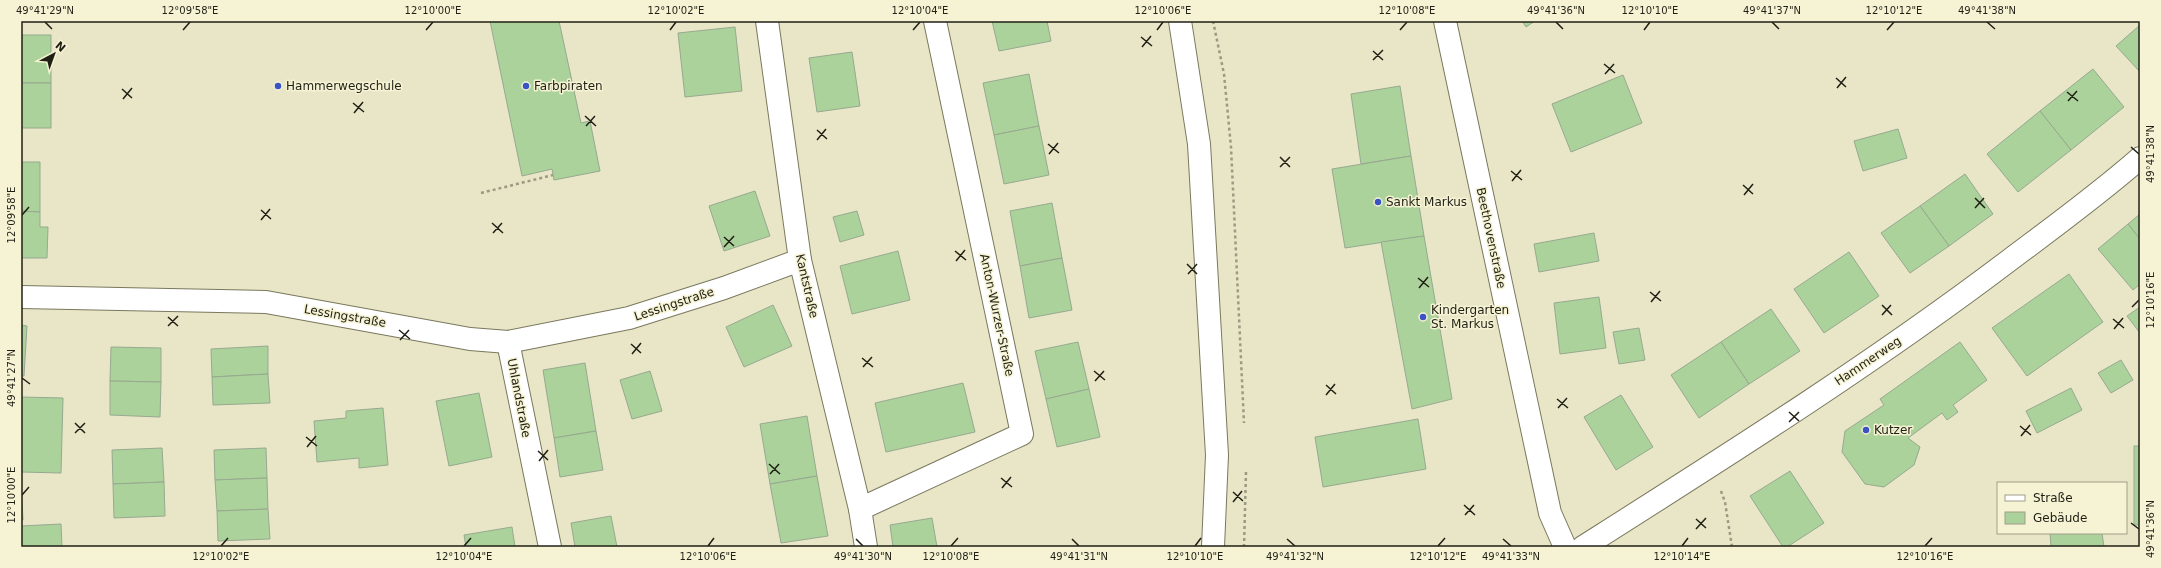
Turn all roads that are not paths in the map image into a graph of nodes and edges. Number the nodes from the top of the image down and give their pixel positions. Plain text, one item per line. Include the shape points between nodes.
1 (767, 21) edge
2 (935, 21) edge
3 (1180, 21) edge
4 (1445, 21) edge
5 (2140, 158) edge
6 (800, 260) junction
7 (21, 297) edge
8 (508, 342) junction
9 (860, 510) junction
10 (550, 547) edge
11 (866, 547) edge
12 (1213, 547) edge
13 (1565, 547) edge
14 (1583, 547) edge

1 - 6 street, Kantstraße
2 - 9 street, Anton-Wurzer-Straße via 1022,434
3 - 12 street via 1199,144 1217,455
4 - 13 street, Beethovenstraße via 1550,512
5 - 14 street, Hammerweg via 2104,190 1942,311 1710,466
6 - 8 street, Lessingstraße via 724,288 629,318
6 - 9 street, Kantstraße
7 - 8 street, Lessingstraße via 266,302 470,339
8 - 10 street, Uhlandstraße
9 - 11 street, Kantstraße

